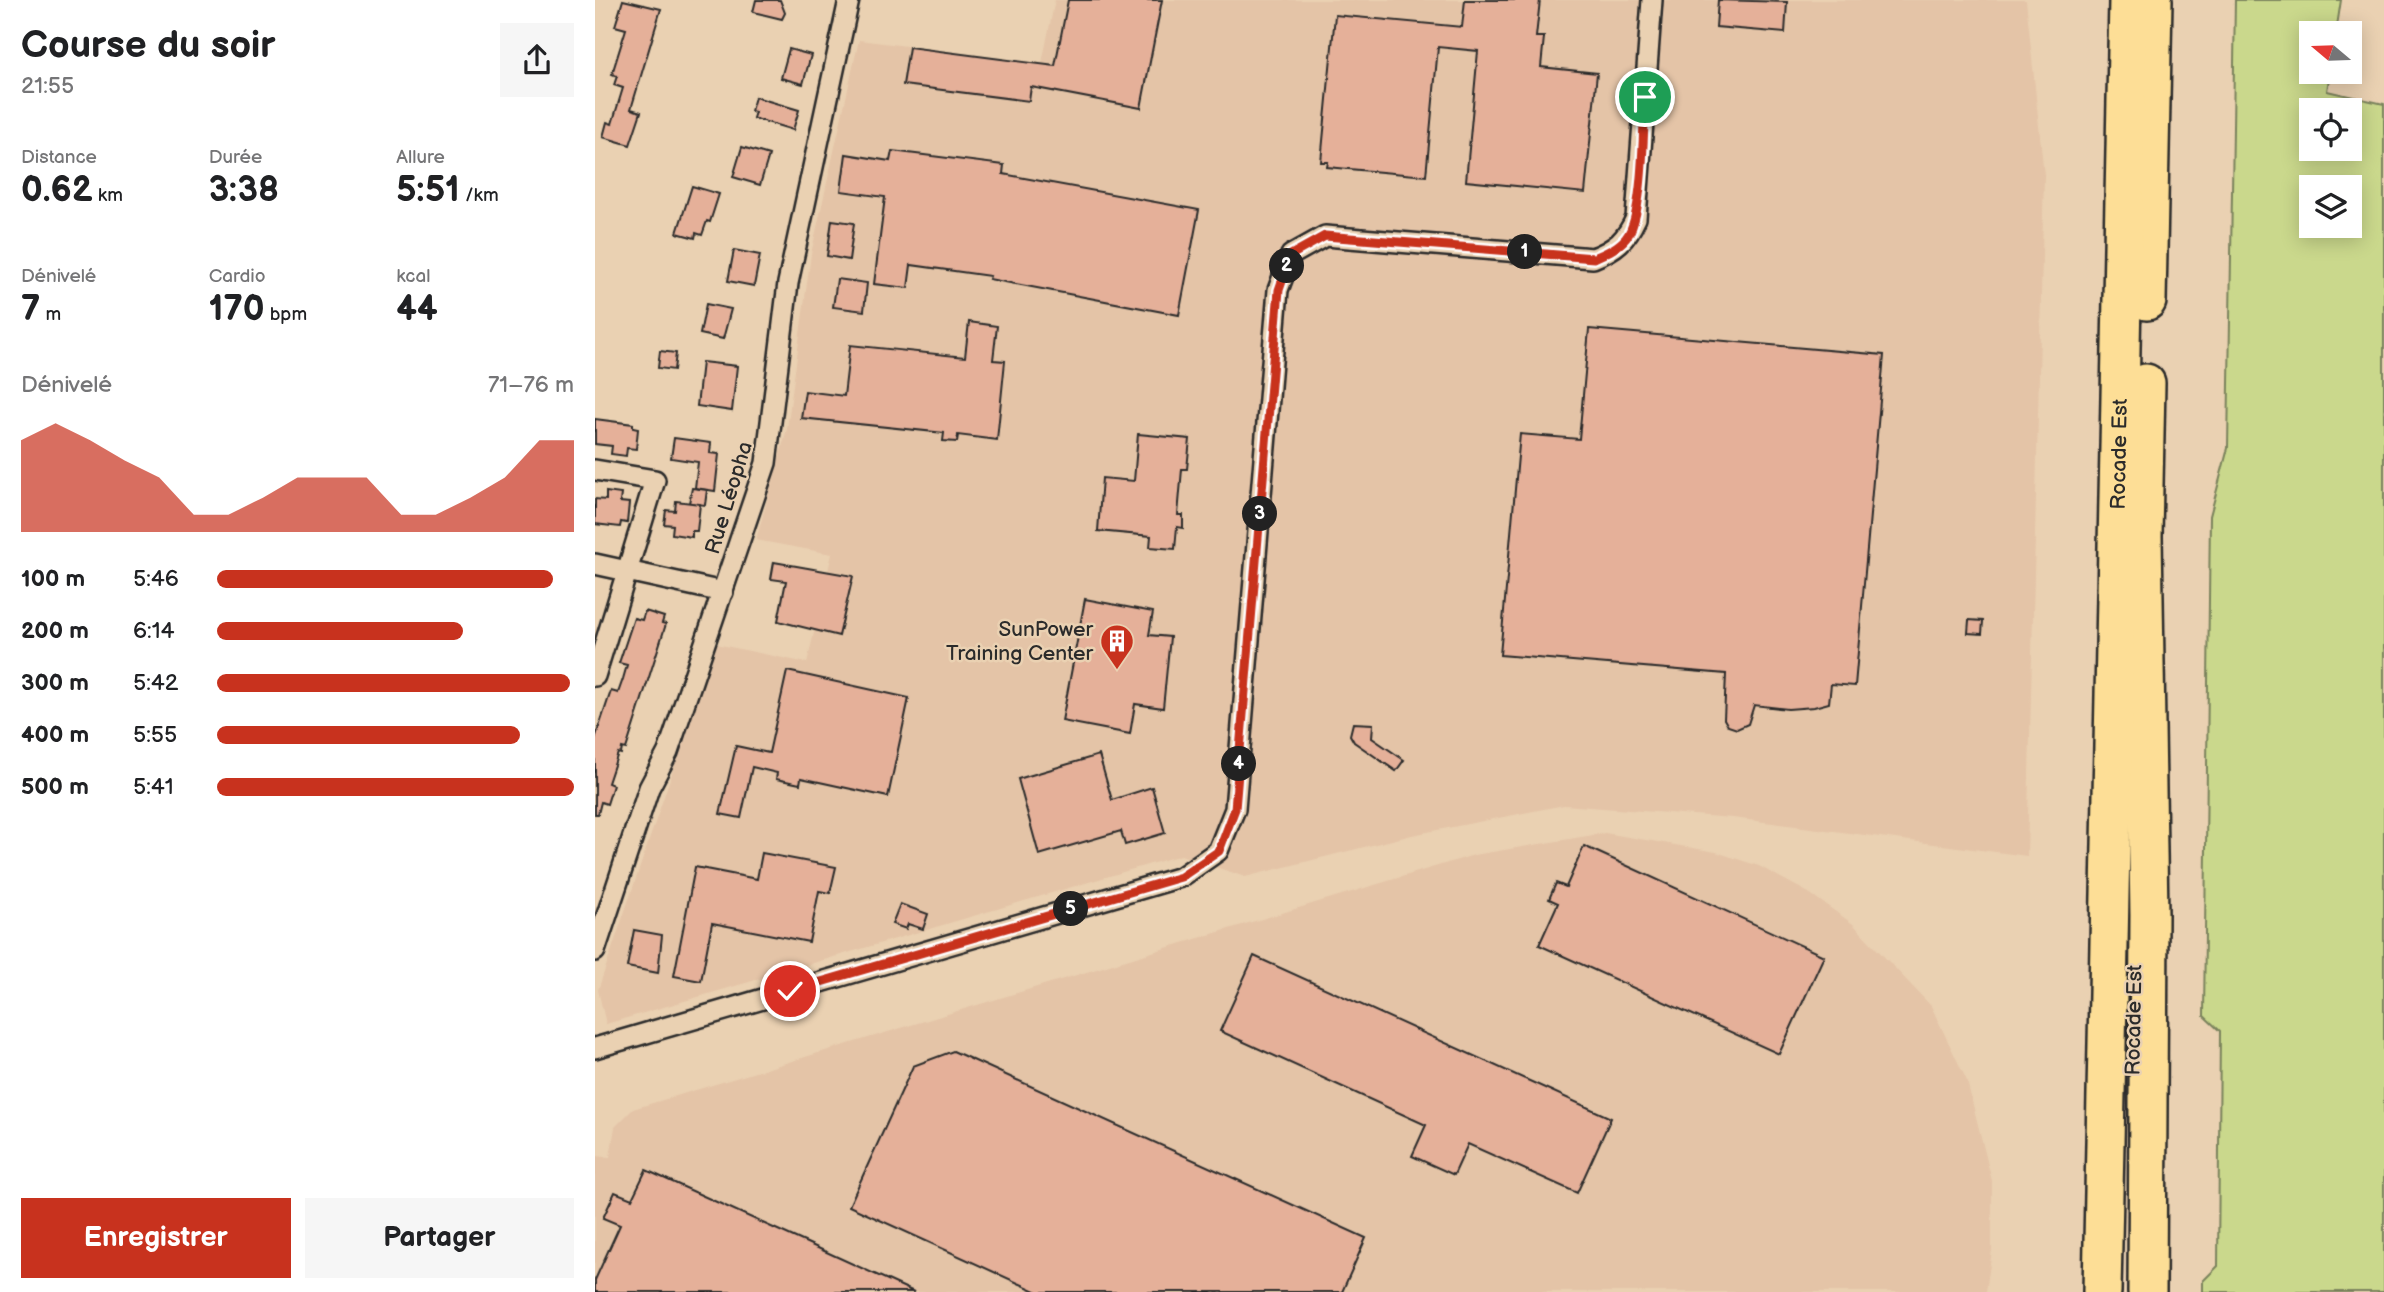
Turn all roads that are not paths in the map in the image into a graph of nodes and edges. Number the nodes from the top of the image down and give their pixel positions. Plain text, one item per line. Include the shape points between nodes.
1 (849, 0) edge
2 (1652, 0) edge
3 (2127, 0) edge
4 (2153, 0) edge
5 (595, 470) edge
6 (595, 564) edge
7 (629, 571) junction
8 (723, 592) junction
9 (2144, 622) junction
10 (595, 676) edge
11 (600, 921) edge
12 (595, 951) edge
13 (595, 1048) edge
14 (2105, 1134) junction
15 (2083, 1292) edge
16 (2102, 1292) edge
17 (2129, 1292) edge
18 (2147, 1292) edge

1 - 8 street, Rue Léopha via 788,283 766,463
2 - 13 street via 1636,218 1627,237 1611,250 1594,258 1325,236 1291,255 1279,290 1235,809 1219,851 1181,877
3 - 14 highway, Rocade Est
4 - 9 highway, Rocade Est
5 - 7 street via 655,480
6 - 7 street
7 - 8 street
7 - 10 street
8 - 11 street, Rue Léopha via 668,752 649,788
9 - 17 highway, Rocade Est
9 - 18 highway via 2149,915
11 - 12 street, Rue Léopha
14 - 15 highway via 2090,1173
14 - 16 highway

